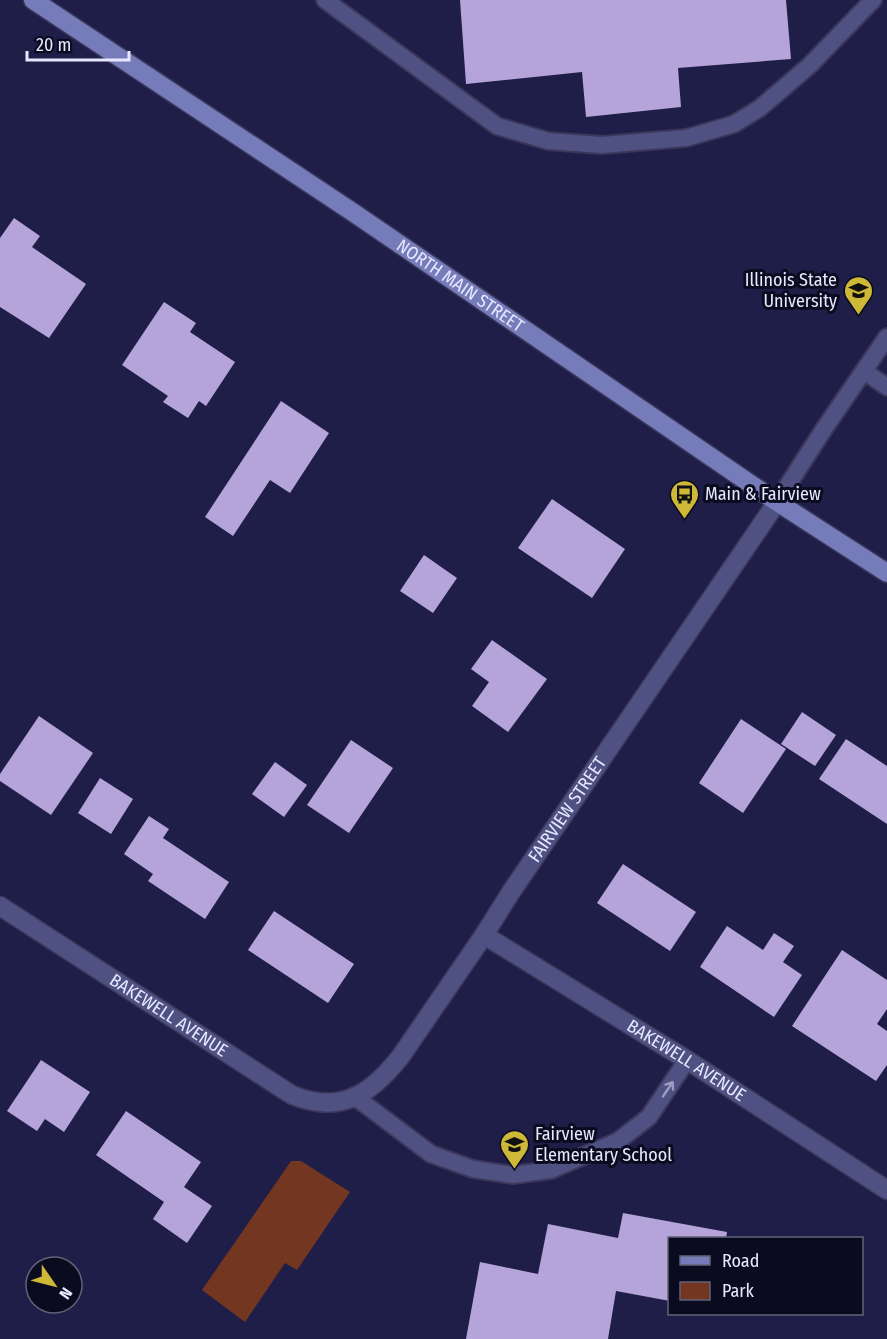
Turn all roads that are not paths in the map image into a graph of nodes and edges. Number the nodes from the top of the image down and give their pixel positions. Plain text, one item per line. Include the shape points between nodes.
1 (33, 0) edge
2 (326, 0) edge
3 (873, 0) edge
4 (887, 337) edge
5 (864, 371) junction
6 (887, 387) edge
7 (777, 502) junction
8 (887, 573) edge
9 (0, 906) edge
10 (484, 935) junction
11 (687, 1060) junction
12 (349, 1099) junction
13 (887, 1190) edge

1 - 7 main road, NORTH MAIN STREET
2 - 3 lane via 496,126 548,141 602,145 686,138 734,124 760,108 809,66
4 - 5 lane
5 - 6 lane
5 - 7 lane
7 - 8 main road, NORTH MAIN STREET
7 - 10 street, FAIRVIEW STREET
9 - 12 street, BAKEWELL AVENUE via 292,1095 325,1103
10 - 11 street, BAKEWELL AVENUE
10 - 12 street, FAIRVIEW STREET via 386,1075
12 -> 11 lane via 430,1154 473,1169 513,1175 551,1170 618,1141 649,1117
11 - 13 street, BAKEWELL AVENUE

